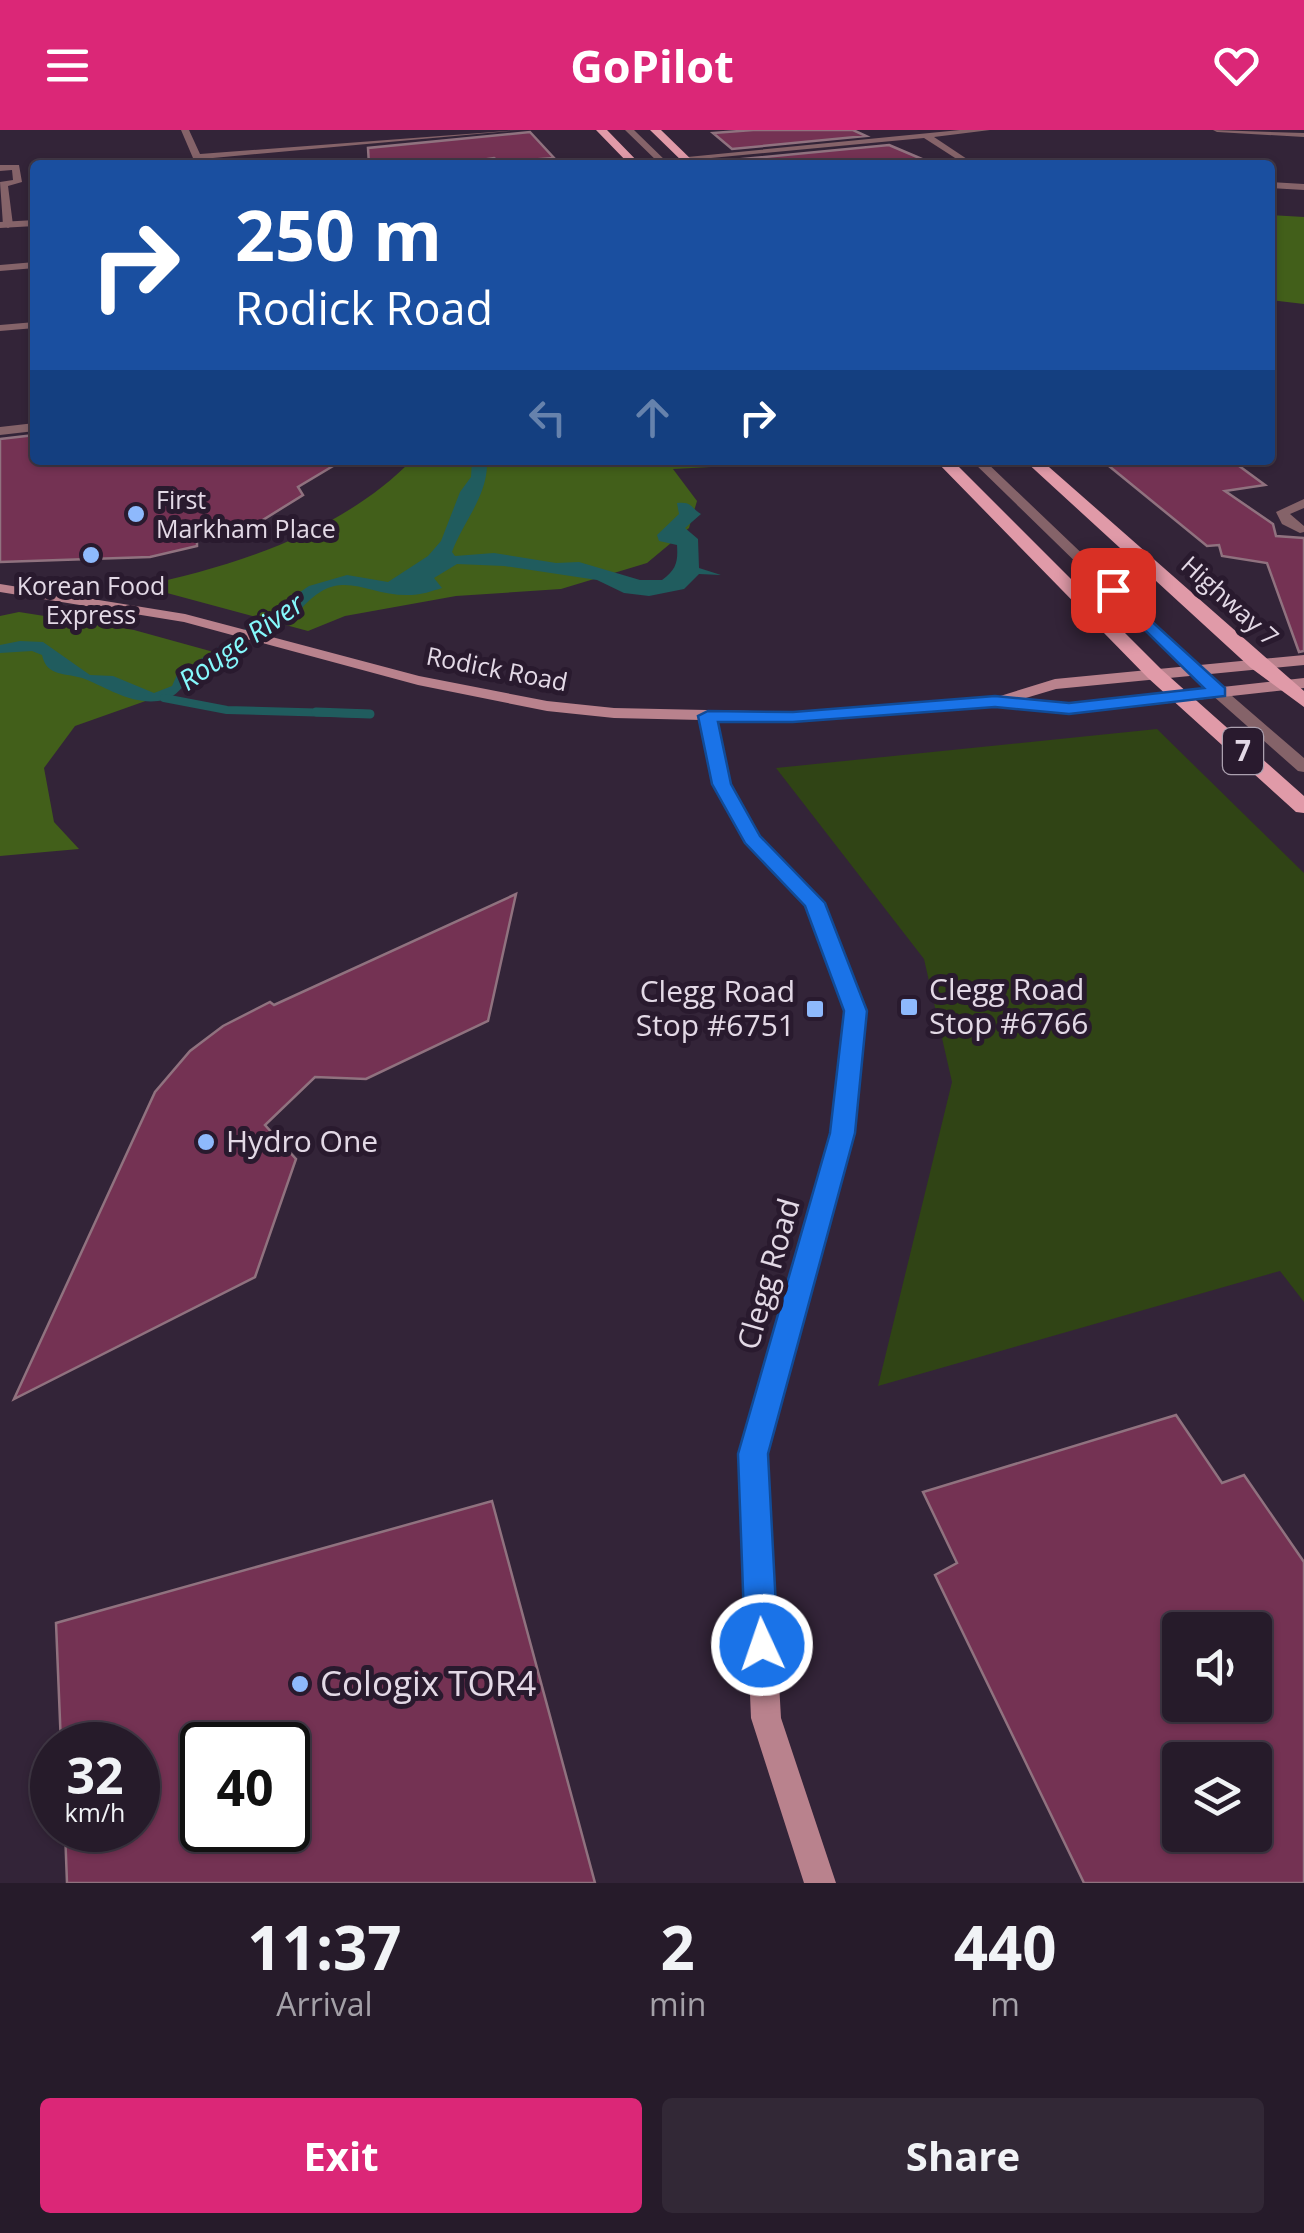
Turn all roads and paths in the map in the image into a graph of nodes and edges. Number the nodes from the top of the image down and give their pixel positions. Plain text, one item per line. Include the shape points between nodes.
1 (185, 130) edge
2 (517, 130) edge
3 (601, 130) edge
4 (630, 130) edge
5 (655, 130) edge
6 (986, 130) edge
7 (1222, 130) edge
8 (462, 132) edge
9 (926, 136) junction
10 (1304, 136) edge
11 (198, 160) edge
12 (207, 160) edge
13 (631, 160) edge
14 (661, 160) edge
15 (687, 160) edge
16 (707, 160) edge
17 (964, 160) edge
18 (0, 168) edge
19 (1275, 185) edge
20 (1304, 188) edge
21 (30, 223) edge
22 (2, 226) edge
23 (30, 265) edge
24 (0, 268) edge
25 (30, 325) edge
26 (0, 328) edge
27 (30, 427) edge
28 (0, 431) edge
29 (948, 465) edge
30 (982, 465) edge
31 (1038, 465) edge
32 (1304, 502) edge
33 (1300, 528) dead end
34 (0, 588) edge
35 (1304, 660) edge
36 (1258, 664) junction
37 (1195, 670) junction
38 (1155, 674) junction
39 (1295, 684) edge
40 (1218, 692) junction
41 (1182, 696) junction
42 (1304, 700) edge
43 (995, 702) junction
44 (708, 716) junction
45 (1304, 768) edge
46 (1304, 807) edge
47 (820, 1883) edge

1 - 11 street
2 - 8 street
3 - 13 main road
4 - 14 street
5 - 15 main road
6 - 9 street
7 - 10 street
8 - 12 street
9 - 16 street
9 - 17 street
18 - 22 street via 16,167 18,182 3,184
19 - 20 street
21 - 22 street
23 - 24 street
25 - 26 street
27 - 28 street
29 - 38 main road, 7
30 - 37 street
31 - 36 main road, Highway 7
32 - 33 street via 1283,512
34 - 44 main road, Rodick Road via 184,618 393,674 546,706
35 - 36 main road, Rodick Road
36 - 37 main road, Rodick Road
36 - 39 main road, Highway 7
37 - 38 main road, Rodick Road
37 - 40 street
38 - 41 main road, 7
38 - 43 main road, Rodick Road via 1055,684
39 - 40 main road, Rodick Road
39 - 42 main road, Highway 7
40 - 41 main road, Rodick Road
40 - 45 street
41 - 43 main road, Rodick Road via 1069,709
41 - 46 main road, 7
43 - 44 main road, Rodick Road
44 - 47 main road, Clegg Road via 722,784 752,839 814,903 856,1011 842,1133 753,1454 766,1718

